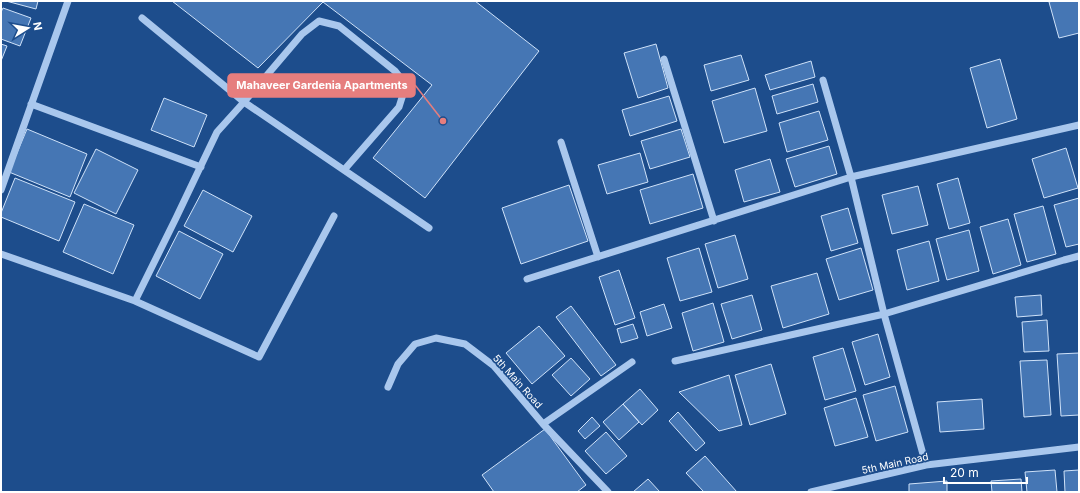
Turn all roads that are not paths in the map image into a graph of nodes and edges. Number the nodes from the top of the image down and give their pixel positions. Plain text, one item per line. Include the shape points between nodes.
1 (68, 1) edge
2 (142, 18) dead end
3 (664, 59) dead end
4 (823, 80) dead end
5 (244, 102) junction
6 (31, 104) junction
7 (1079, 125) edge
8 (561, 142) dead end
9 (201, 167) junction
10 (344, 170) junction
11 (851, 178) junction
12 (1, 190) edge
13 (334, 216) dead end
14 (714, 221) junction
15 (429, 228) dead end
16 (1, 254) edge
17 (1079, 256) edge
18 (598, 257) junction
19 (527, 279) dead end
20 (135, 300) junction
21 (884, 314) junction
22 (675, 361) dead end
23 (632, 362) dead end
24 (388, 387) dead end
25 (543, 424) junction
26 (1079, 448) edge
27 (926, 466) junction
28 (608, 492) edge
29 (811, 492) edge

1 - 6 street
2 - 5 street
3 - 14 street
4 - 11 street
5 - 9 street via 217,132
5 - 10 street
5 - 10 street via 302,34 319,21 339,26 395,71 406,85 399,107
6 - 9 street
6 - 12 street
7 - 11 street
8 - 18 street
9 - 20 street
10 - 15 street
11 - 14 street
11 - 21 street
13 - 20 street via 259,357
14 - 18 street
16 - 20 street
17 - 21 street
18 - 19 street
21 - 22 street
21 - 27 street
23 - 25 street
24 - 25 street, 5th Main Road via 398,364 415,344 436,338 465,344 494,366
25 - 28 street, 5th Main Road
26 - 27 street, 5th Main Road
27 - 29 street, 5th Main Road

